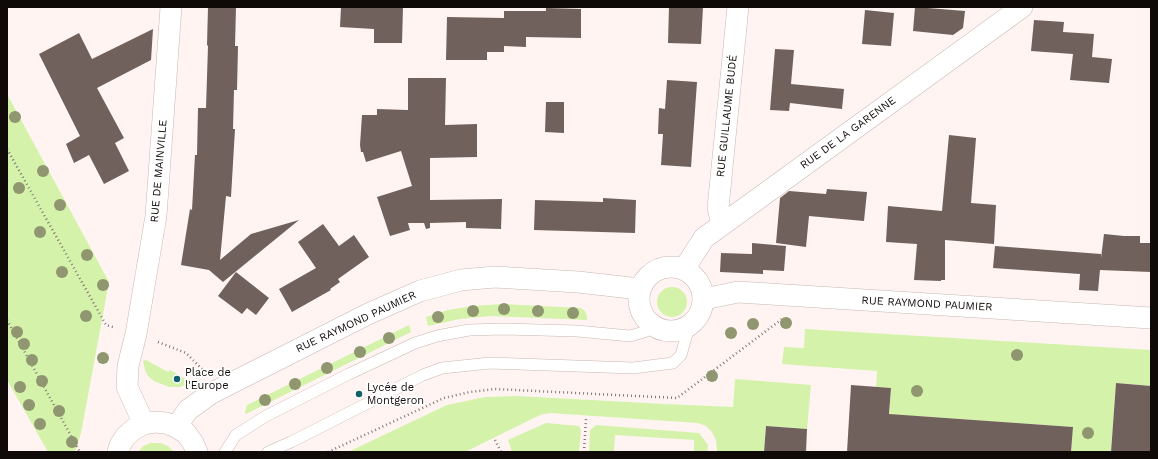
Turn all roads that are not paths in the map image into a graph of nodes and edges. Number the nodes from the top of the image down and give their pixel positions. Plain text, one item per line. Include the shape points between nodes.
1 (171, 7) edge
2 (738, 7) edge
3 (1022, 7) edge
4 (722, 224) junction
5 (684, 269) junction
6 (640, 289) junction
7 (704, 299) junction
8 (1151, 318) edge
9 (692, 324) junction
10 (655, 327) junction
11 (144, 424) junction
12 (176, 427) junction
13 (118, 452) edge
14 (197, 452) edge
15 (225, 452) edge
16 (268, 452) edge

1 - 11 street, RUE DE MAINVILLE via 156,216 128,366 127,387
2 - 4 street, RUE GUILLAUME BUDÉ via 718,208
3 - 4 street, RUE DE LA GARENNE
4 - 5 street, RUE DE LA GARENNE via 704,238
5 - 6 street via 674,266 660,268 643,282
5 - 7 street via 699,281
6 - 10 street via 640,306 646,320
6 - 12 street, RUE RAYMOND PAUMIER via 502,277 461,280 420,291 368,314 210,394 188,410
7 - 8 street, RUE RAYMOND PAUMIER via 738,292
7 - 9 street via 700,315
9 - 10 street via 677,331 663,331
9 - 16 lane via 681,355 673,363 633,368 490,363 442,368
10 - 15 lane via 630,336 578,331 504,329 469,330 437,336 415,343 266,416 236,435
11 - 12 street via 166,423
11 - 13 street via 126,436
12 - 14 street via 186,433

